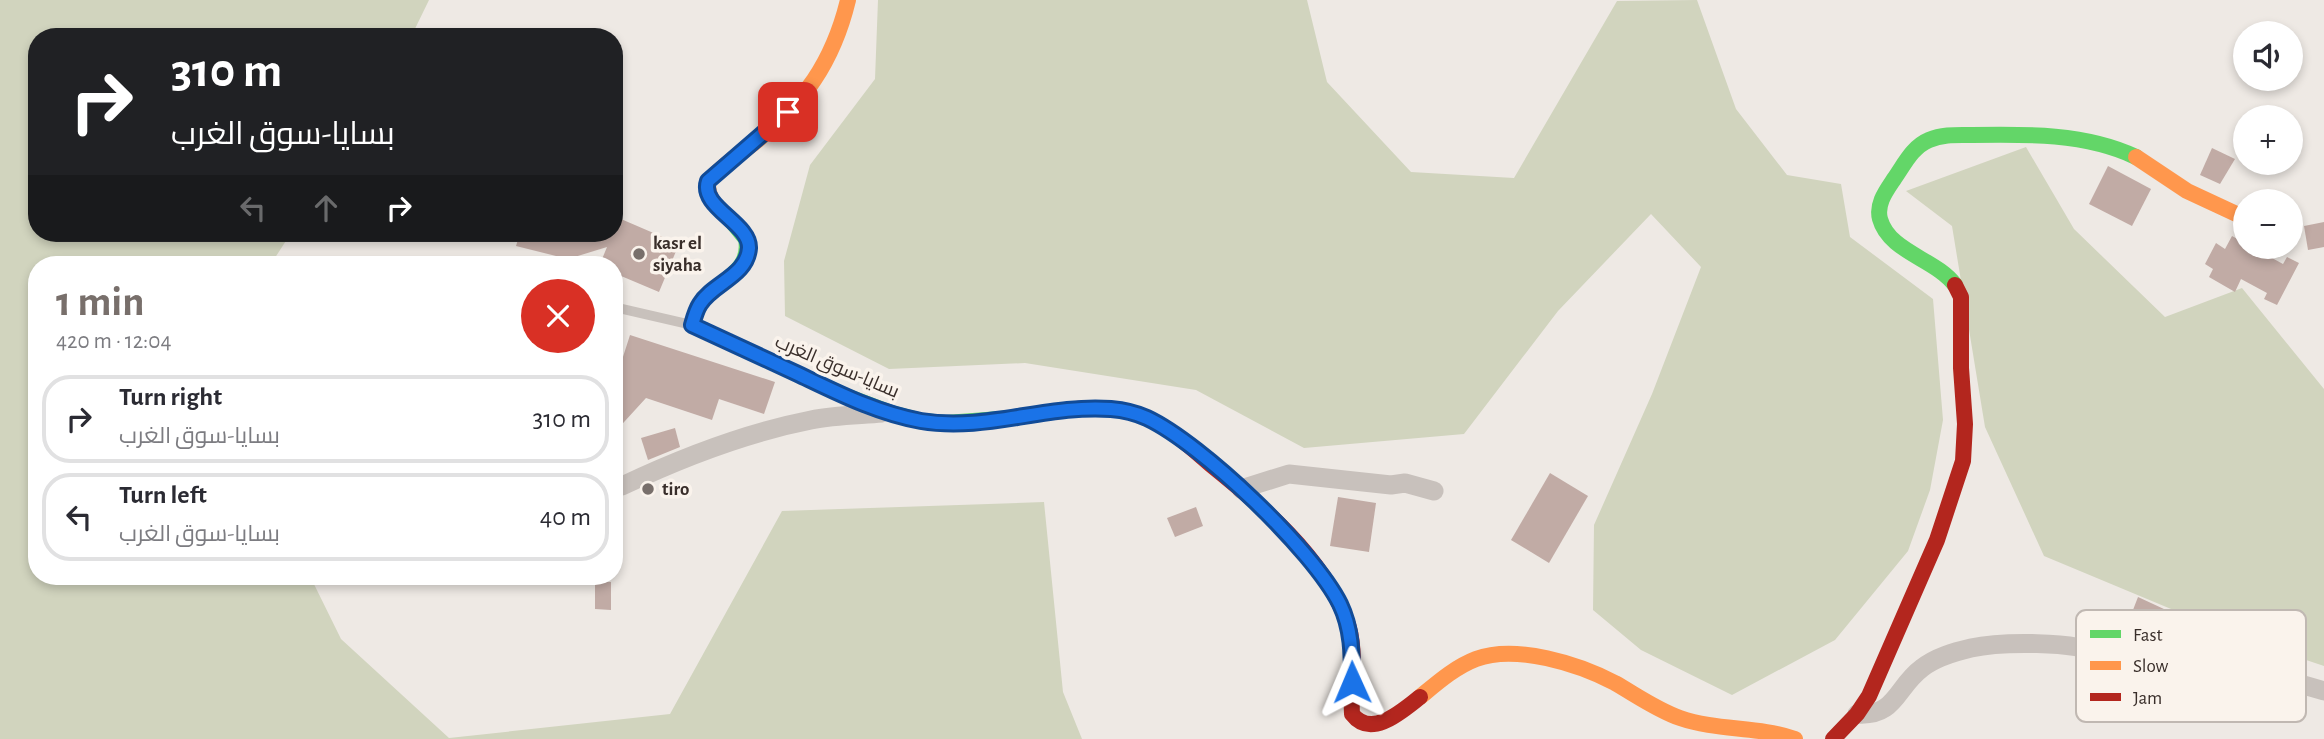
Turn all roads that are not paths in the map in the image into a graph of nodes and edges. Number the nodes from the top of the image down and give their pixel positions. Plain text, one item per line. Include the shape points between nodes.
1 (848, 0) edge
2 (2233, 211) edge
3 (623, 309) edge
4 (692, 325) junction
5 (886, 413) junction
6 (623, 486) edge
7 (1241, 489) junction
8 (1434, 491) dead end
9 (2076, 647) edge
10 (2306, 687) edge
11 (2324, 691) edge
12 (1857, 713) junction
13 (1795, 739) edge
14 (1833, 739) edge

1 - 4 street via 844,23 824,69 788,112 708,181 708,193 748,238 749,246 742,266 701,303
2 - 12 street via 2126,153 2046,136 1933,138 1906,160 1880,205 1880,218 1886,233 1949,274 1961,296 1963,461 1937,540 1869,696
3 - 4 lane
4 - 5 street, بسايا-سوق الغرب
5 - 6 street via 813,419 732,440
5 - 7 street, بسايا-سوق الغرب via 972,425 1055,411 1128,411 1164,427
7 - 8 street via 1289,474 1405,483
7 - 13 street, بسايا-سوق الغرب via 1314,565 1340,605 1351,638 1352,714 1362,725 1390,721 1472,660 1503,654 1584,670 1692,722
9 - 12 street via 1973,647 1920,669 1882,711
10 - 11 street
12 - 14 street

